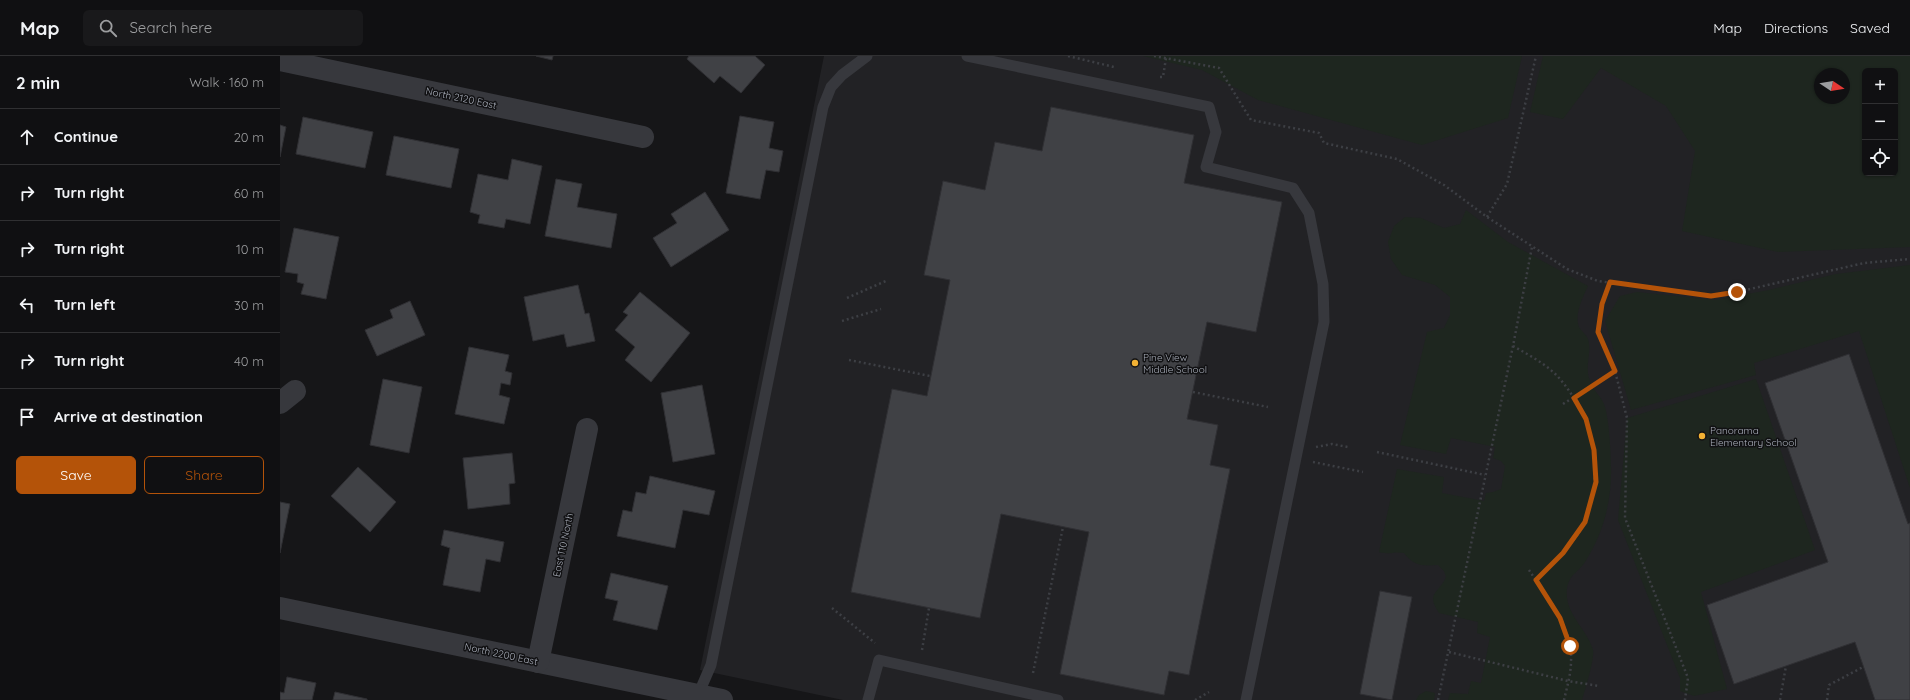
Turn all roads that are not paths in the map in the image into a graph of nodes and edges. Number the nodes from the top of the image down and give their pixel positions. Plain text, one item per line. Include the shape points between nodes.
1 (867, 56) edge
2 (967, 56) edge
3 (280, 60) edge
4 (643, 137) dead end
5 (587, 429) dead end
6 (280, 608) edge
7 (538, 662) junction
8 (698, 697) edge
9 (722, 700) edge
10 (868, 700) edge
11 (1058, 700) edge
12 (1246, 700) edge

1 - 8 lane via 831,87 823,107 711,665
2 - 12 lane via 1209,107 1216,132 1206,167 1293,188 1309,213 1322,284 1324,322
3 - 4 street, North 2120 East
5 - 7 street, East 110 North
6 - 7 street, North 2200 East
7 - 8 street, North 2200 East
8 - 9 street, North 2200 East
10 - 11 lane via 879,660

